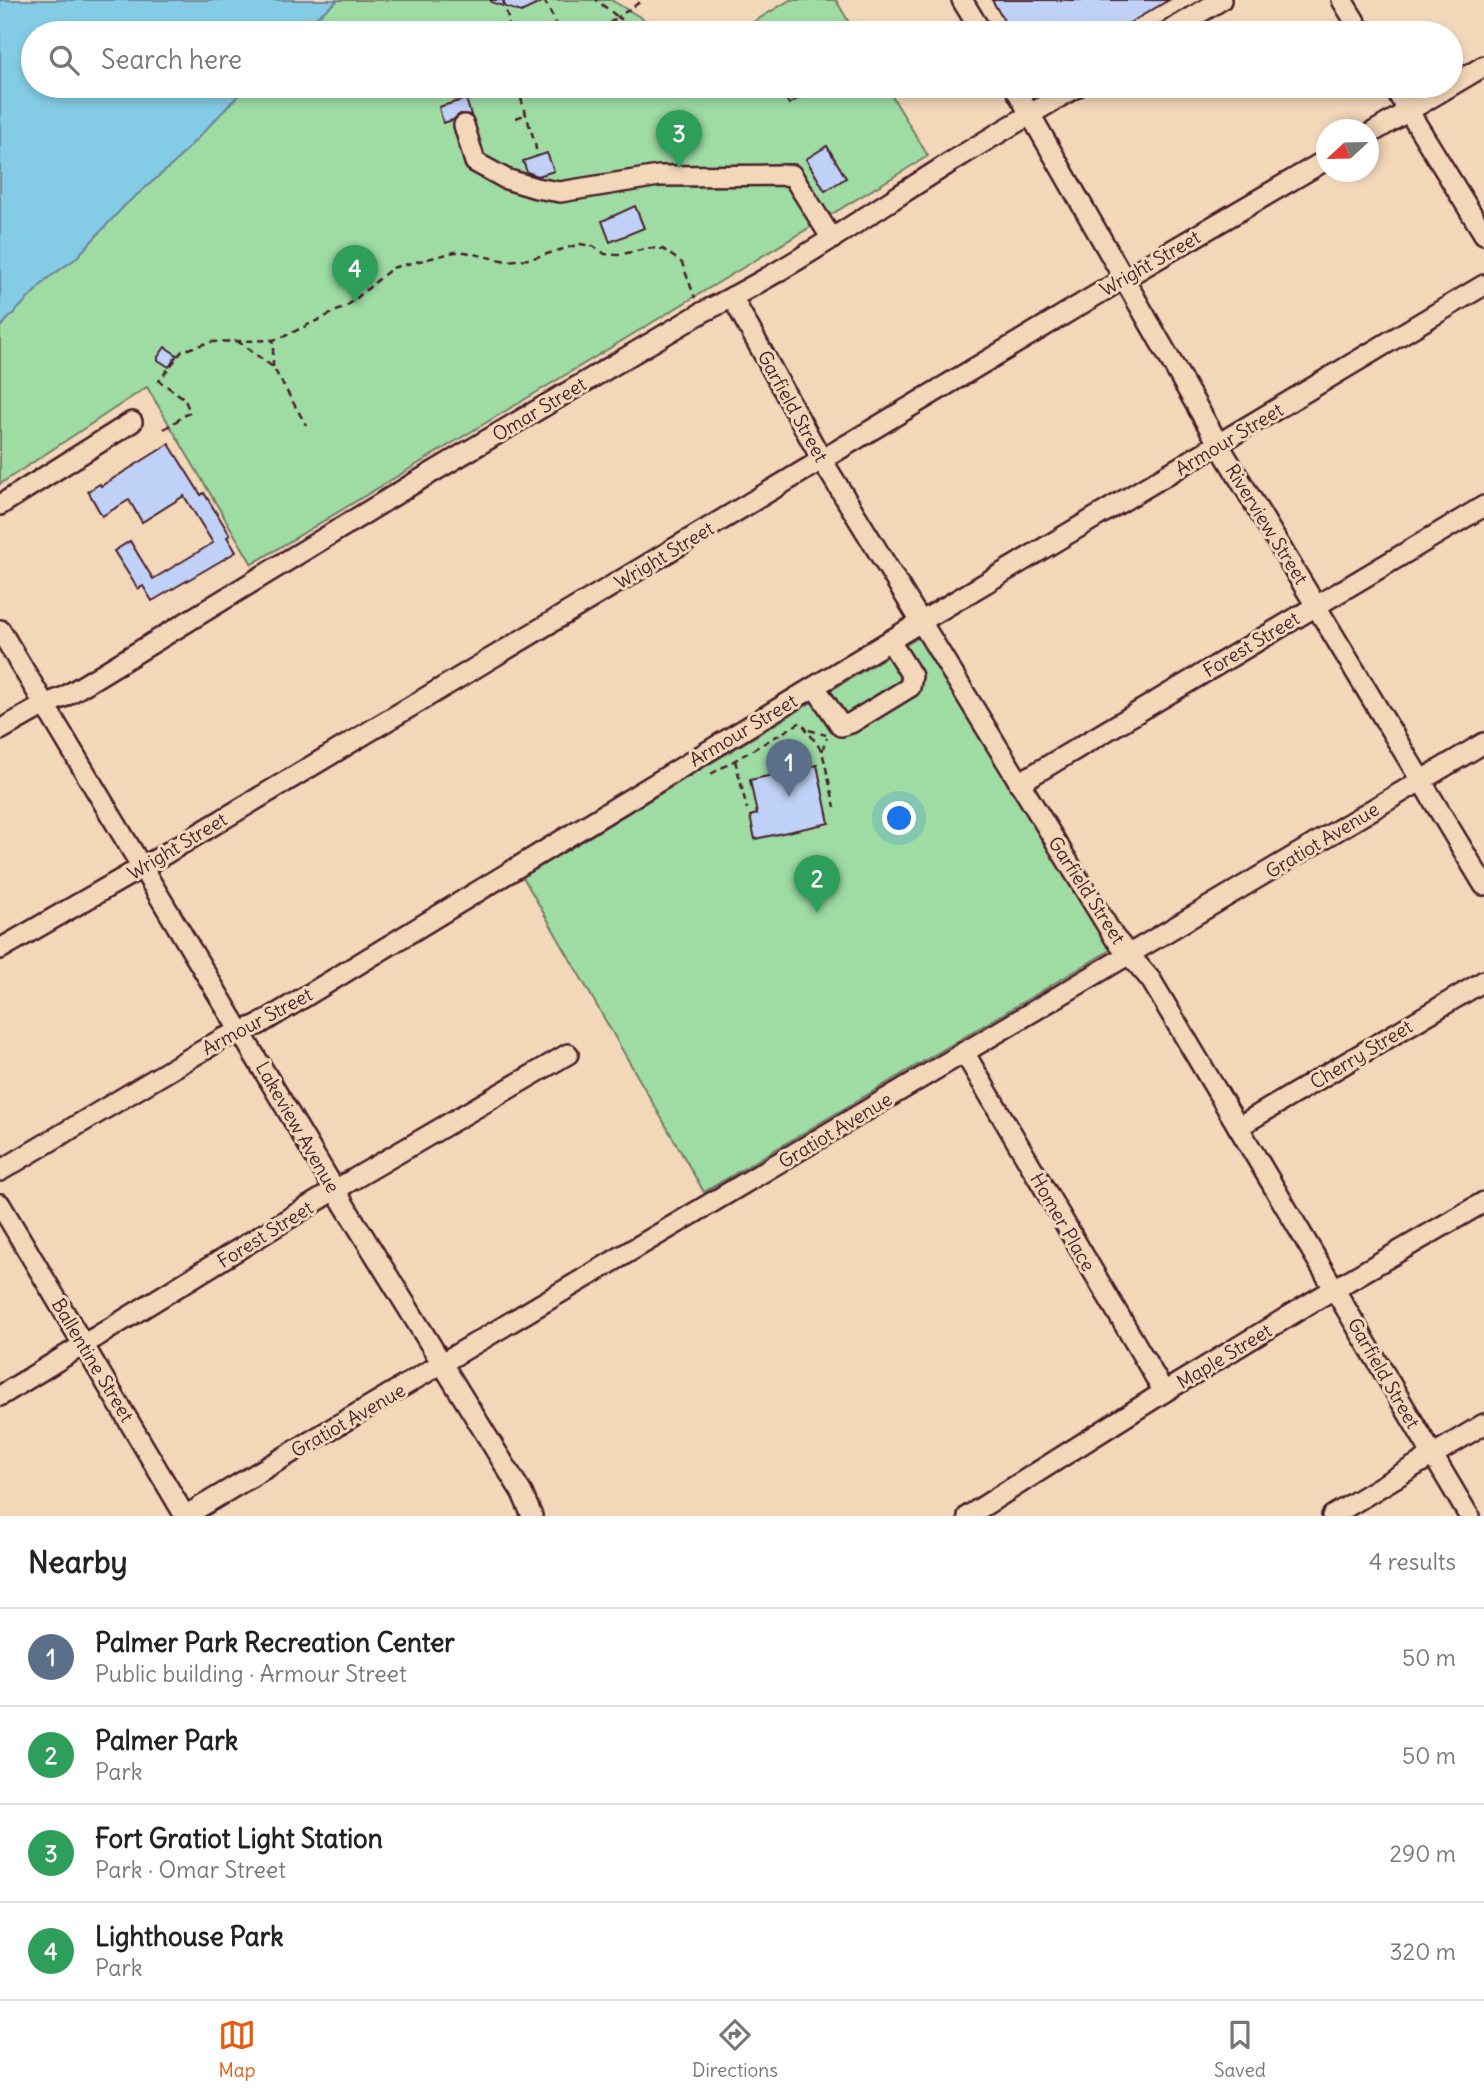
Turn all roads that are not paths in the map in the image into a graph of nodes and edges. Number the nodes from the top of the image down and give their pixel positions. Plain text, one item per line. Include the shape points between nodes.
1 (962, 0) edge
2 (1221, 0) edge
3 (1342, 0) edge
4 (975, 21) edge
5 (1186, 21) edge
6 (1355, 21) edge
7 (1484, 66) edge
8 (1463, 79) edge
9 (1022, 98) edge
10 (1058, 98) edge
11 (1400, 98) edge
12 (1432, 98) edge
13 (1409, 112) junction
14 (1032, 113) junction
15 (464, 125) dead end
16 (1379, 129) edge
17 (1316, 166) edge
18 (1484, 234) edge
19 (832, 239) junction
20 (1123, 279) junction
21 (1484, 285) edge
22 (732, 297) junction
23 (132, 422) dead end
24 (1219, 445) junction
25 (822, 460) junction
26 (0, 505) edge
27 (1484, 506) edge
28 (1317, 605) junction
29 (922, 621) junction
30 (0, 630) edge
31 (890, 641) junction
32 (815, 687) junction
33 (46, 704) junction
34 (0, 730) edge
35 (1484, 743) edge
36 (1422, 780) junction
37 (1018, 783) junction
38 (142, 866) junction
39 (1484, 885) edge
40 (0, 949) edge
41 (1130, 954) junction
42 (1484, 981) edge
43 (242, 1031) junction
44 (964, 1052) junction
45 (568, 1054) dead end
46 (1238, 1127) junction
47 (0, 1171) edge
48 (335, 1191) junction
49 (1484, 1202) edge
50 (0, 1204) edge
51 (1336, 1290) junction
52 (83, 1345) junction
53 (442, 1365) junction
54 (1164, 1392) junction
55 (0, 1396) edge
56 (1484, 1424) edge
57 (1433, 1455) junction
58 (185, 1516) edge
59 (532, 1516) edge
60 (968, 1516) edge
61 (1332, 1516) edge
62 (1469, 1516) edge

1 - 4 street
2 - 5 street
3 - 6 street
7 - 8 street
9 - 14 street, Riverview Street
10 - 14 street, Omar Street
11 - 13 street
12 - 13 street
13 - 16 street
13 - 18 street
14 - 19 street, Omar Street
14 - 20 street, Riverview Street
15 - 19 street via 475,162 506,179 560,192 659,176 792,175
17 - 20 street, Wright Street
19 - 22 street, Omar Street
20 - 24 street, Riverview Street
20 - 25 street, Wright Street
21 - 24 street, Armour Street
22 - 25 street, Garfield Street
22 - 33 street, Omar Street
23 - 26 street
24 - 28 street, Riverview Street
24 - 29 street, Armour Street
25 - 29 street, Garfield Street
25 - 38 street, Wright Street
27 - 28 street, Forest Street
28 - 36 street, Riverview Street
28 - 37 street, Forest Street
29 - 31 street, Armour Street
29 - 37 street, Garfield Street
30 - 33 street, Lakeview Avenue
31 - 32 street, Armour Street
31 - 32 street via 912,677 910,687 841,726
32 - 43 street, Armour Street
33 - 34 street, Omar Street
33 - 38 street, Lakeview Avenue
35 - 36 street, Gratiot Avenue
36 - 39 street, Riverview Street
36 - 41 street, Gratiot Avenue
37 - 41 street, Garfield Street via 1114,937
38 - 40 street, Wright Street
38 - 43 street, Lakeview Avenue
41 - 44 street, Gratiot Avenue
41 - 46 street, Garfield Street via 1151,979
42 - 46 street, Cherry Street
43 - 47 street, Armour Street
43 - 48 street, Lakeview Avenue
44 - 53 street, Gratiot Avenue
44 - 54 street, Homer Place
45 - 48 street, Forest Street
46 - 51 street, Garfield Street
48 - 52 street, Forest Street
48 - 53 street, Lakeview Avenue
49 - 51 street, Maple Street
50 - 52 street, Ballentine Street
51 - 54 street, Maple Street
51 - 57 street, Garfield Street
52 - 55 street, Forest Street
52 - 58 street, Ballentine Street
53 - 58 street, Gratiot Avenue
53 - 59 street, Lakeview Avenue
54 - 60 street, Maple Street
56 - 57 street
57 - 61 street
57 - 62 street, Garfield Street

